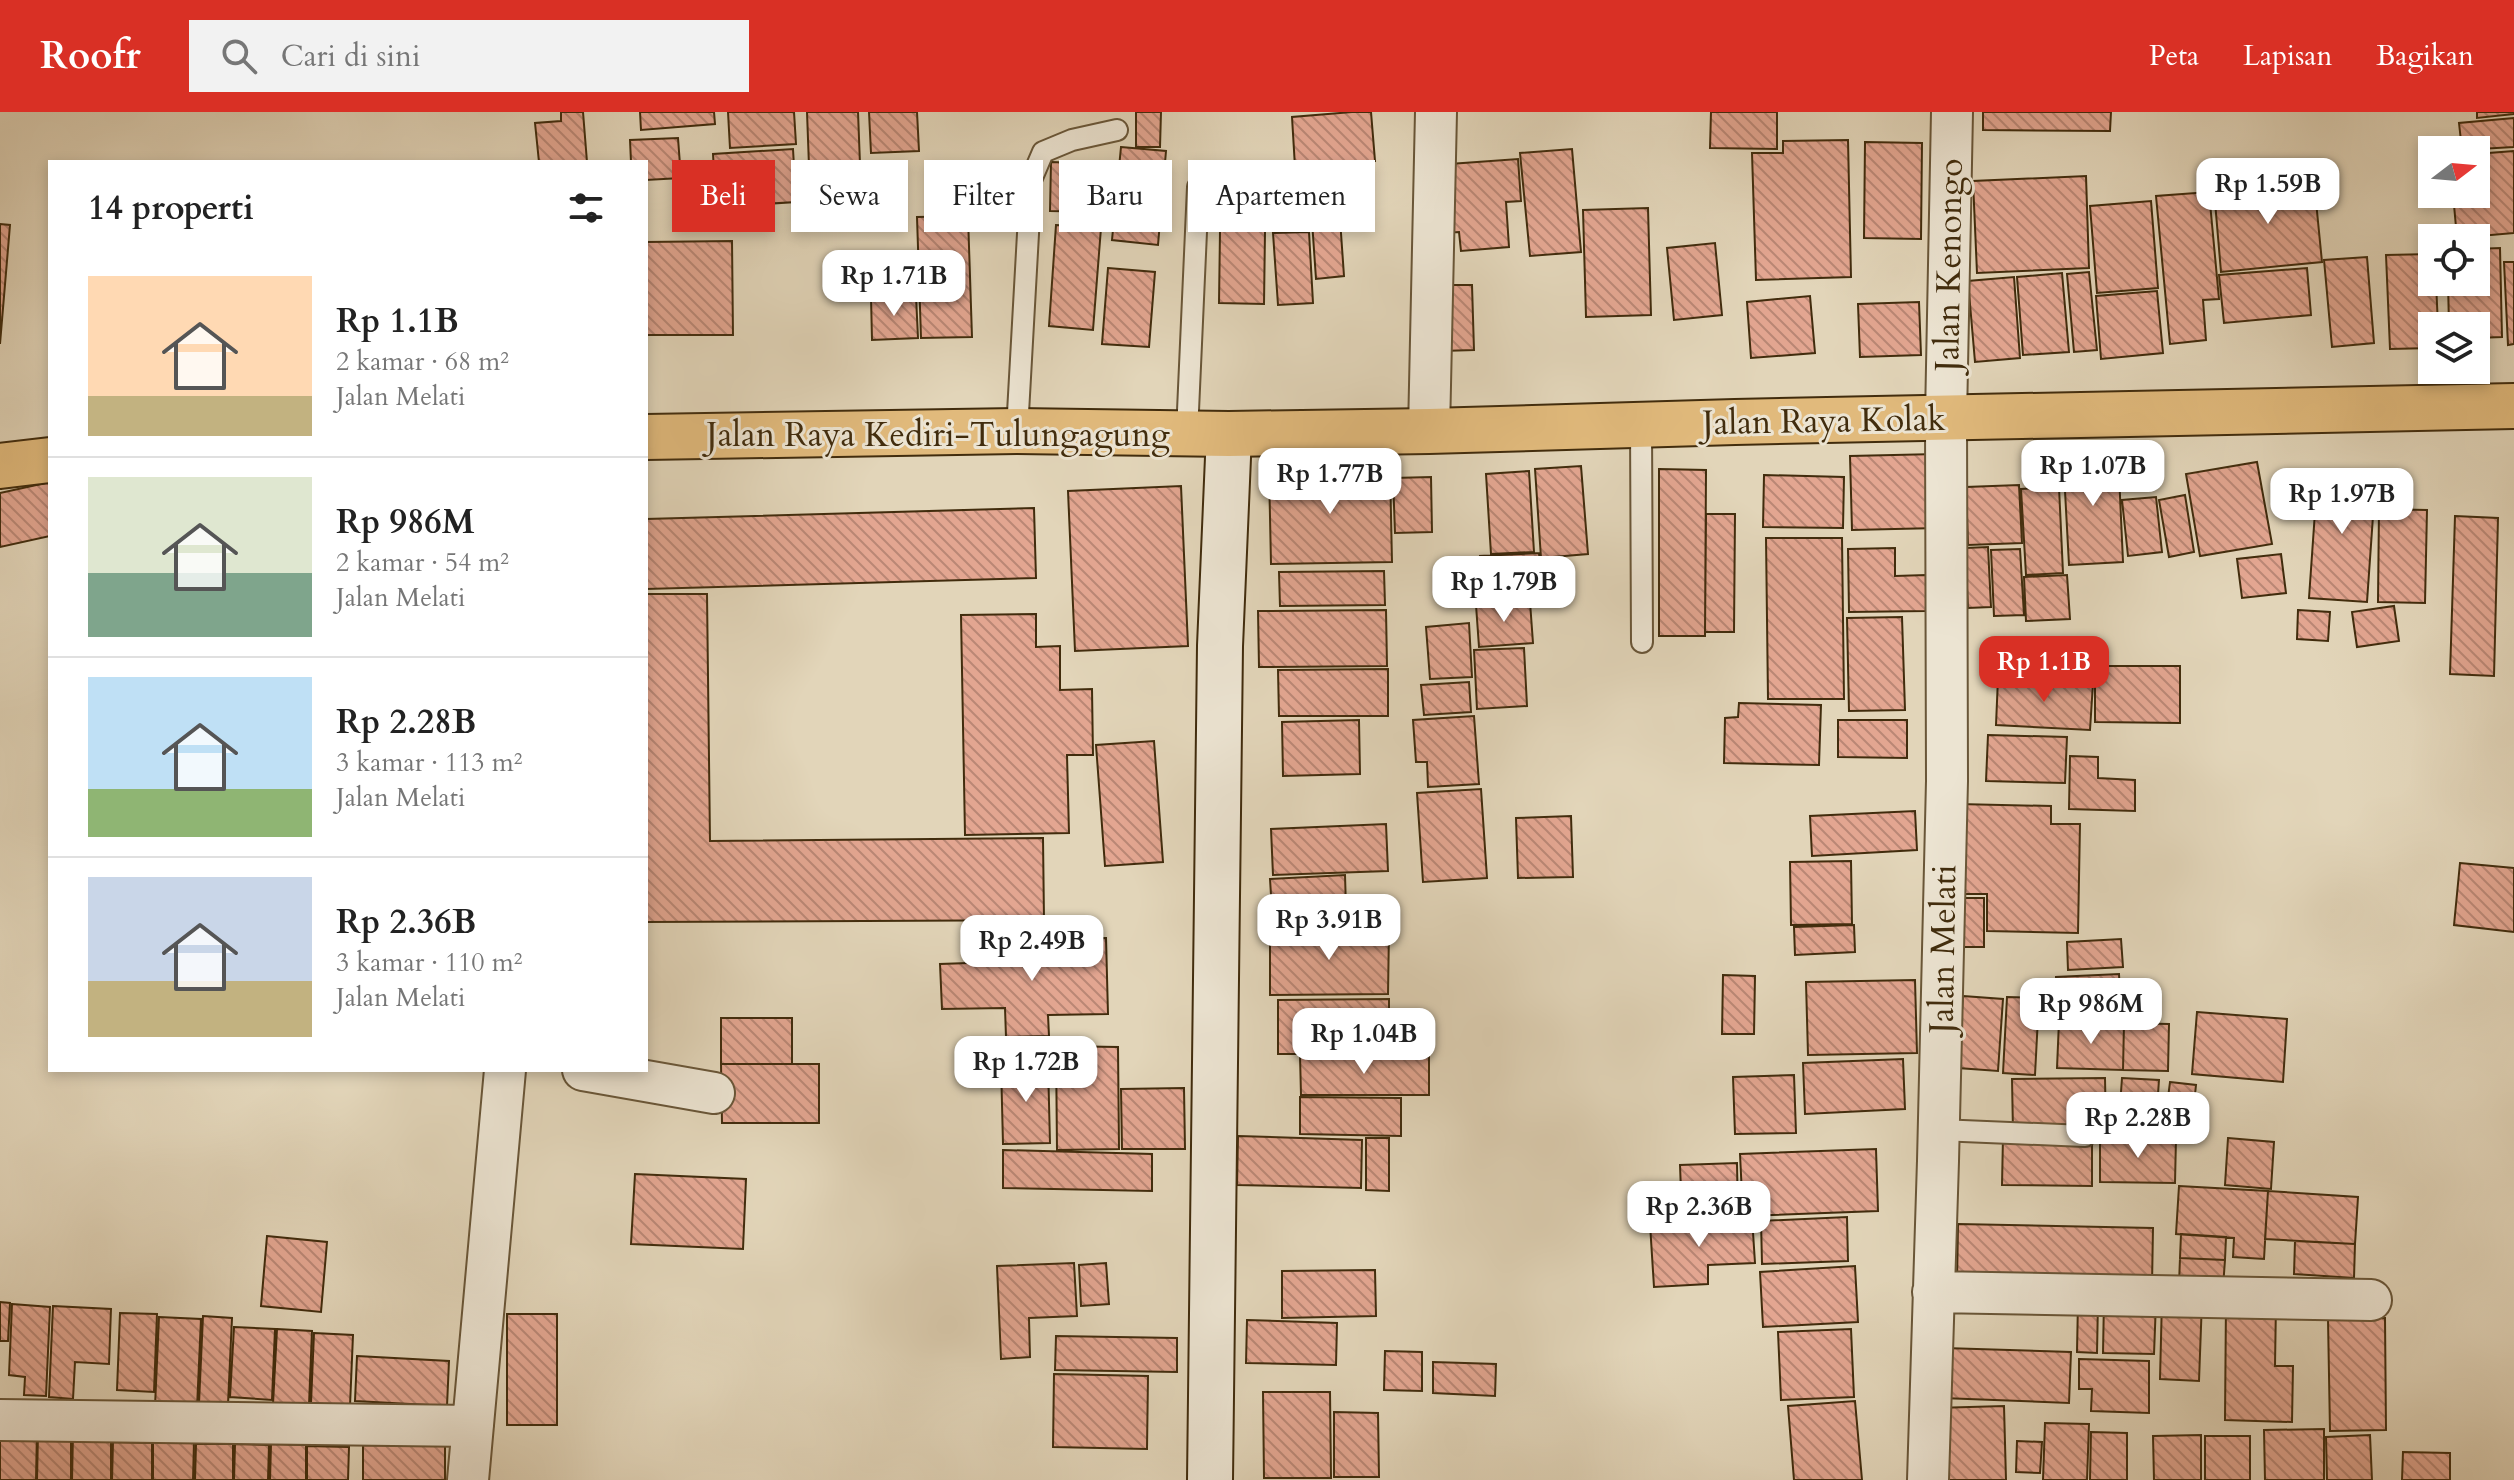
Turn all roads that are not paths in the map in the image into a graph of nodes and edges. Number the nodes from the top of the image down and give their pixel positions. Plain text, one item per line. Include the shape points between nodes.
1 (1436, 112) edge
2 (1952, 112) edge
3 (1117, 130) dead end
4 (1200, 232) edge
5 (2514, 406) edge
6 (1946, 418) junction
7 (1641, 425) junction
8 (1017, 431) junction
9 (1429, 431) junction
10 (1208, 434) junction
11 (648, 437) edge
12 (48, 460) edge
13 (0, 466) edge
14 (1642, 642) dead end
15 (505, 1072) edge
16 (594, 1072) edge
17 (714, 1093) dead end
18 (1939, 1130) junction
19 (2085, 1136) dead end
20 (1933, 1292) junction
21 (2371, 1300) dead end
22 (0, 1420) edge
23 (473, 1426) junction
24 (468, 1480) edge
25 (1210, 1480) edge
26 (1928, 1480) edge

1 - 9 street
2 - 6 street, Jalan Kenongo
3 - 8 lane via 1043,152 1031,180
4 - 10 lane
5 - 6 highway, Jalan Raya Kolak
6 - 7 highway, Jalan Raya Kolak
6 - 18 street, Jalan Melati via 1947,781
7 - 9 highway, Jalan Raya Kolak
7 - 14 lane
8 - 10 highway, Jalan Raya Kediri-Tulungagung
8 - 11 highway, Jalan Raya Kediri-Tulungagung
9 - 10 highway, Jalan Raya Kolak
10 - 25 street via 1220,646
12 - 13 highway
15 - 23 street
16 - 17 street
18 - 19 lane
18 - 20 street, Jalan Melati
20 - 21 street
20 - 26 street, Jalan Melati
22 - 23 street
23 - 24 street

